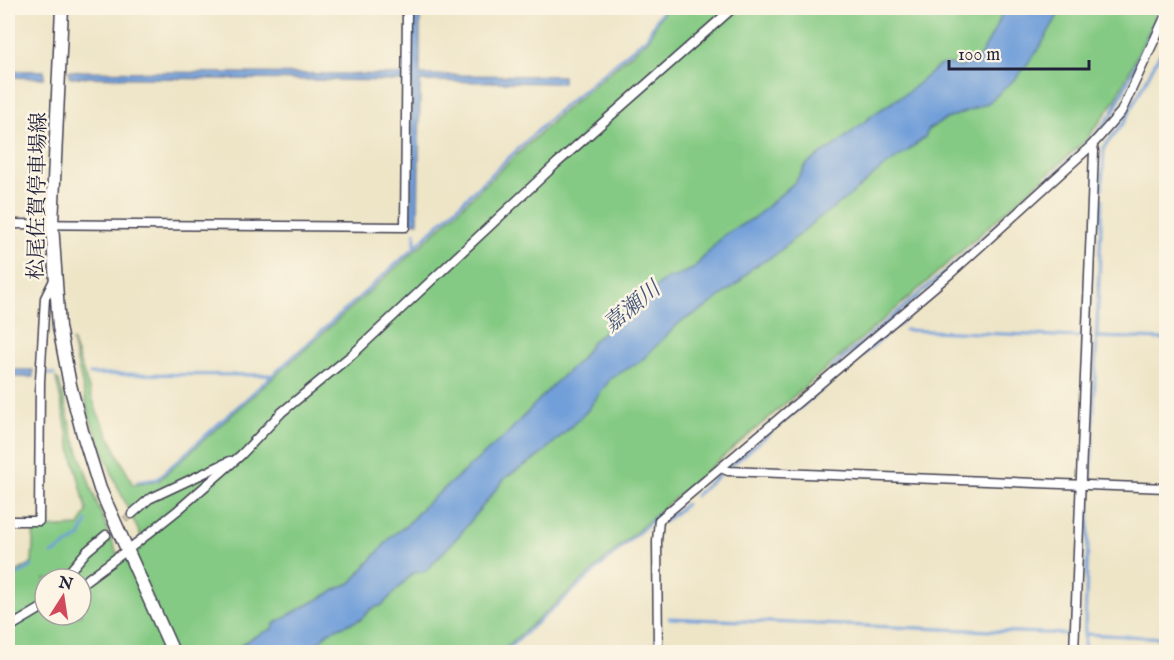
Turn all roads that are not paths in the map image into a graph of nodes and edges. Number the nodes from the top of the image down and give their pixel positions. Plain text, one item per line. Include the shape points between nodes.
1 (62, 8) edge
2 (407, 8) edge
3 (733, 8) edge
4 (1167, 15) edge
5 (1092, 145) junction
6 (8, 224) edge
7 (52, 224) junction
8 (55, 279) junction
9 (241, 455) junction
10 (721, 468) junction
11 (1081, 485) junction
12 (1167, 488) edge
13 (132, 514) tunnel mouth
14 (8, 521) edge
15 (106, 535) tunnel mouth
16 (127, 550) junction
17 (73, 567) edge
18 (93, 575) edge
19 (33, 612) edge
20 (8, 628) edge
21 (173, 652) edge
22 (658, 652) edge
23 (1074, 652) edge

1 - 7 main road, 松尾佐賀停車場線
2 - 7 street via 405,227
3 - 9 street via 557,163 354,352 282,412
4 - 5 street via 1121,112
5 - 10 street via 951,273
5 - 11 street
6 - 7 street
7 - 8 main road, 松尾佐賀停車場線
8 - 14 street via 45,298 39,521
8 - 16 main road, 松尾佐賀停車場線 via 70,386 100,489
9 - 13 street via 149,500
9 - 16 street
10 - 11 street
10 - 22 street via 659,520
11 - 12 street
11 - 23 street
15 - 17 street
16 - 18 street
16 - 21 main road, 松尾佐賀停車場線
19 - 20 street

